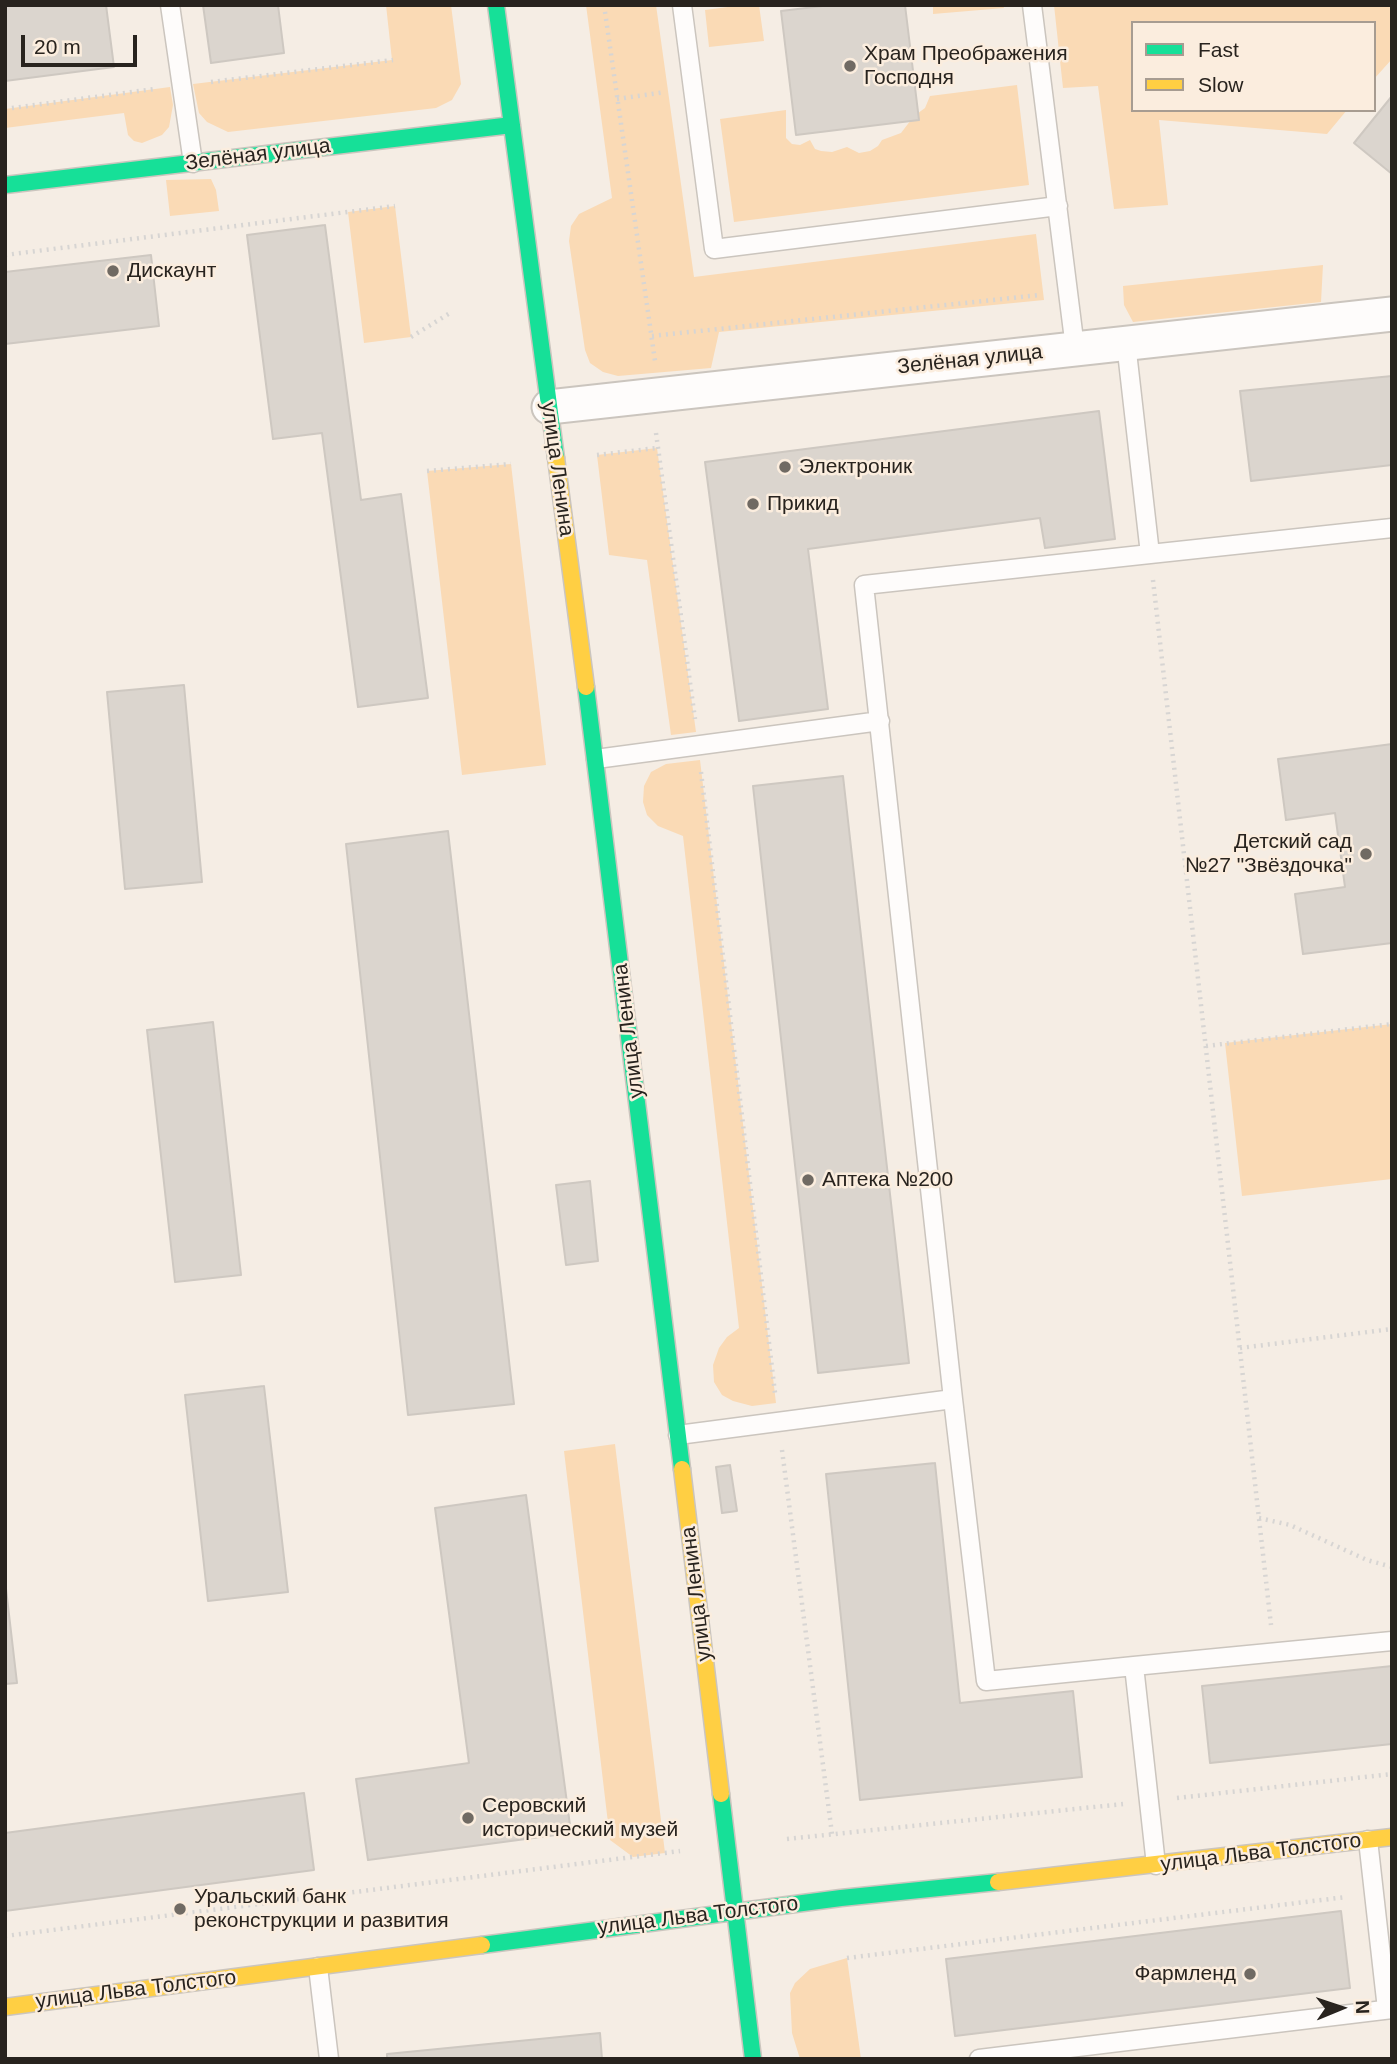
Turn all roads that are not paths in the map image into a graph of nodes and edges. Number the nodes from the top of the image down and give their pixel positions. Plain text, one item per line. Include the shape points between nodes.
1 (170, 5) edge
2 (496, 5) edge
3 (682, 5) edge
4 (1032, 5) edge
5 (512, 125) junction
6 (193, 163) junction
7 (5, 186) edge
8 (1058, 206) junction
9 (1392, 314) edge
10 (1126, 343) junction
11 (1075, 348) junction
12 (549, 407) junction
13 (1392, 528) edge
14 (1150, 554) junction
15 (880, 721) junction
16 (596, 759) junction
17 (953, 1399) junction
18 (678, 1435) junction
19 (1392, 1641) edge
20 (1134, 1666) junction
21 (1392, 1837) edge
22 (1368, 1840) junction
23 (1156, 1865) junction
24 (736, 1911) junction
25 (318, 1967) junction
26 (5, 2007) edge
27 (1390, 2009) edge
28 (985, 2058) edge
29 (329, 2059) edge
30 (753, 2059) edge

1 - 6 lane
2 - 5 main road, улица Ленина
3 - 8 lane via 714,249
4 - 8 lane
5 - 6 main road, Зелёная улица
5 - 12 main road, улица Ленина
6 - 7 main road, Зелёная улица
8 - 11 lane
9 - 10 street, Зелёная улица
10 - 11 street, Зелёная улица
10 - 14 lane
11 - 12 street, Зелёная улица
12 - 16 main road, улица Ленина
13 - 14 lane
14 - 15 lane via 864,585
15 - 16 lane
15 - 17 lane
16 - 18 main road, улица Ленина
17 - 18 lane
17 - 20 lane via 986,1681
18 - 24 main road, улица Ленина
19 - 20 lane
20 - 23 lane
21 - 22 main road, улица Льва Толстого
22 - 23 main road, улица Льва Толстого
22 - 27 lane
23 - 24 main road, улица Льва Толстого
24 - 25 main road, улица Льва Толстого
24 - 30 main road, улица Ленина
25 - 26 main road, улица Льва Толстого
25 - 29 lane
27 - 28 lane

